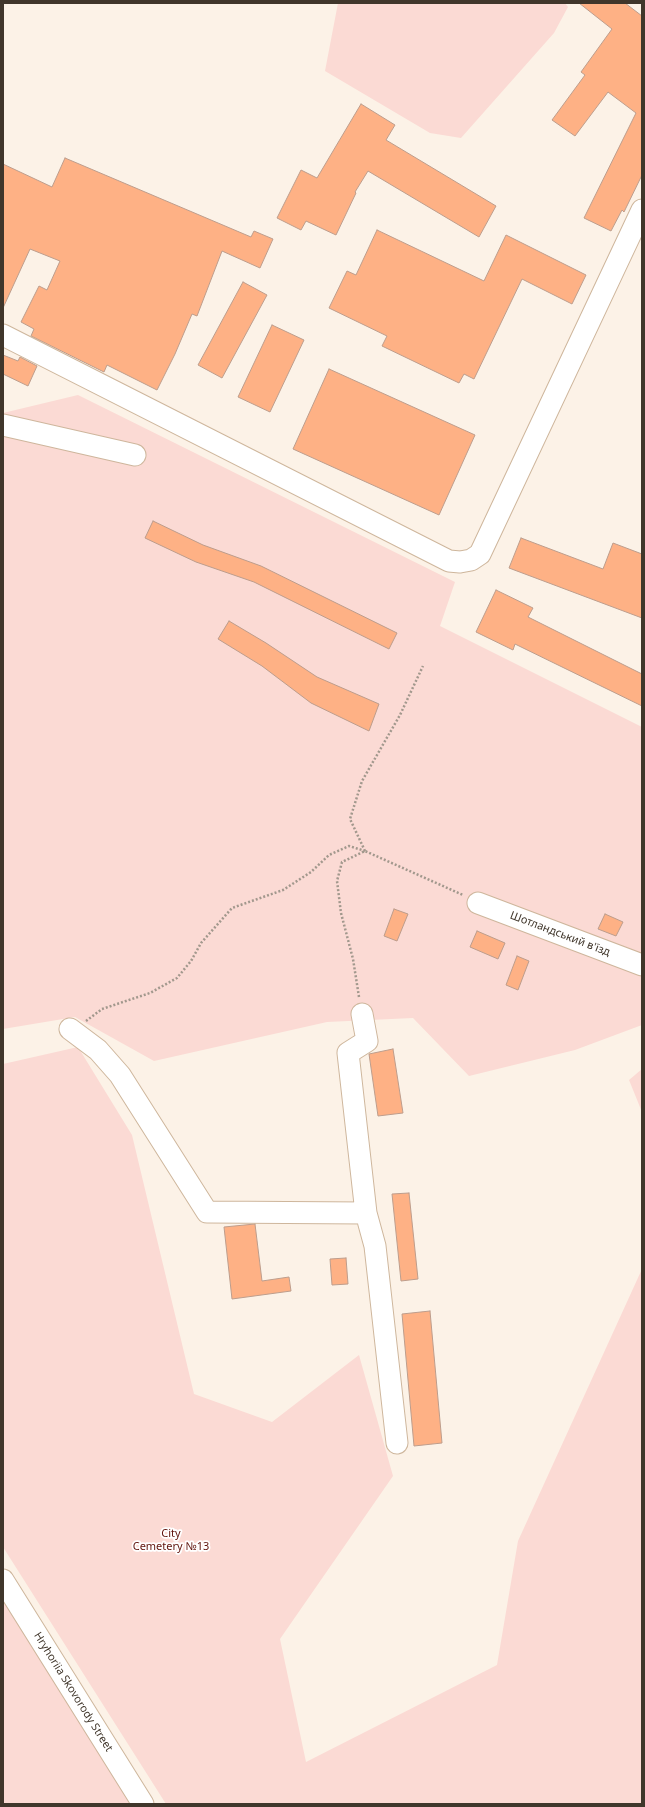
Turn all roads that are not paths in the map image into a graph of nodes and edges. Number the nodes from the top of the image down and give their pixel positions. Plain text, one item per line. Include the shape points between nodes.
1 (642, 210) edge
2 (3, 335) edge
3 (3, 425) edge
4 (135, 455) dead end
5 (478, 903) road end
6 (642, 965) edge
7 (362, 1014) road end
8 (75, 1026) road end
9 (366, 1213) junction
10 (397, 1444) dead end
11 (3, 1580) edge
12 (143, 1804) edge

1 - 2 street via 480,554 471,560 449,561
3 - 4 street
5 - 6 street, Шотландський в'їзд
7 - 9 street via 367,1042 348,1053
8 - 9 street via 120,1075 207,1212
9 - 10 street via 375,1246
11 - 12 street, Hryhoriia Skovorody Street

